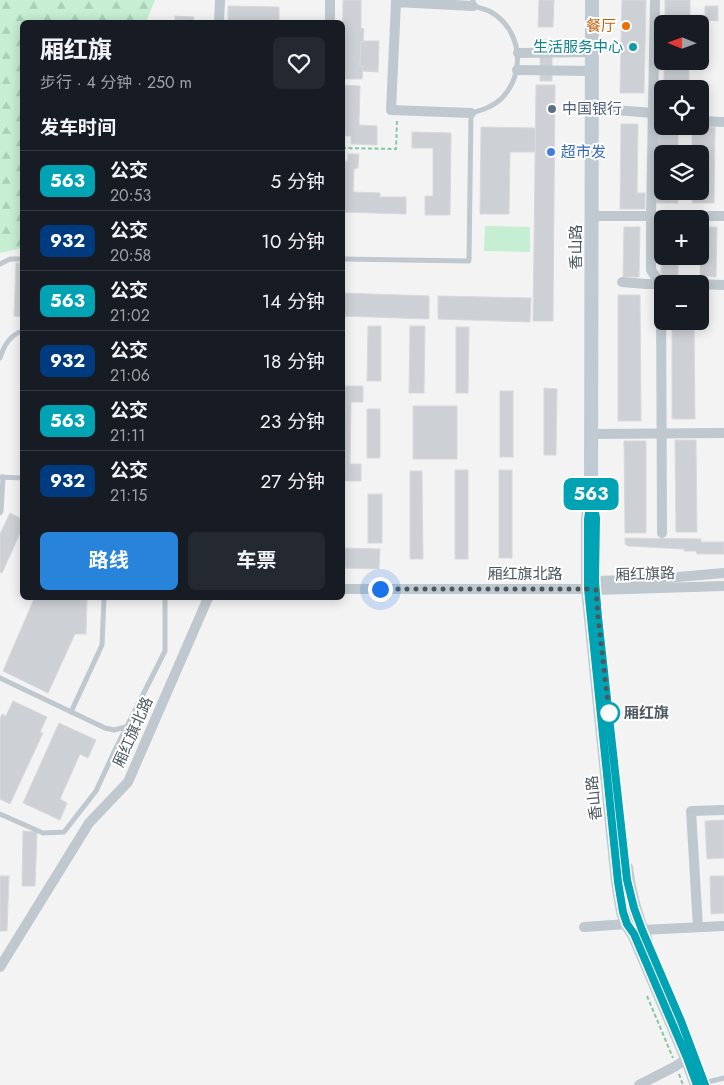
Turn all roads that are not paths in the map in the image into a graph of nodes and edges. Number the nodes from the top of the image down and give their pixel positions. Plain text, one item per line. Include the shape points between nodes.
1 (220, 0) edge
2 (330, 0) edge
3 (592, 0) edge
4 (655, 0) edge
5 (473, 3) edge
6 (219, 20) edge
7 (330, 20) edge
8 (592, 52) junction
9 (518, 53) junction
10 (517, 70) junction
11 (592, 71) junction
12 (657, 80) edge
13 (592, 106) junction
14 (471, 113) junction
15 (654, 115) edge
16 (709, 121) edge
17 (724, 122) edge
18 (657, 135) edge
19 (592, 216) junction
20 (651, 216) junction
21 (724, 216) edge
22 (20, 259) edge
23 (345, 259) edge
24 (0, 264) edge
25 (655, 275) edge
26 (622, 282) dead end
27 (654, 284) edge
28 (709, 284) edge
29 (724, 284) edge
30 (662, 330) edge
31 (20, 332) edge
32 (0, 358) edge
33 (662, 433) junction
34 (724, 433) edge
35 (592, 434) junction
36 (2, 477) edge
37 (20, 478) edge
38 (0, 513) edge
39 (662, 532) dead end
40 (724, 573) edge
41 (724, 586) edge
42 (593, 587) junction
43 (345, 589) edge
44 (104, 600) edge
45 (166, 600) edge
46 (207, 600) edge
47 (0, 678) edge
48 (72, 712) junction
49 (126, 727) junction
50 (724, 810) edge
51 (0, 814) edge
52 (627, 924) junction
53 (584, 926) dead end
54 (724, 926) edge
55 (698, 927) junction
56 (642, 930) junction
57 (0, 967) edge
58 (687, 1058) junction
59 (724, 1078) edge
60 (702, 1084) edge
61 (639, 1085) edge

1 - 6 street
2 - 7 street
3 - 8 street, 香山路
4 - 12 street
5 - 9 lane via 504,22
5 - 14 street via 396,2 391,110
8 - 9 street
8 - 11 street, 香山路
9 - 10 lane
10 - 11 street
10 - 14 lane via 501,99
11 - 13 street, 香山路
13 - 15 street
13 - 19 street, 香山路
14 - 23 lane via 469,261
16 - 17 street
18 - 20 street
19 - 20 street
19 - 35 street, 香山路
20 - 21 street
20 - 25 street via 651,270
22 - 24 lane
26 - 27 street
28 - 29 street
30 - 33 street
31 - 32 lane via 4,346
33 - 34 street
33 - 35 street
33 - 39 street
35 - 42 street, 香山路 via 592,494 596,518
36 - 37 lane
36 - 38 lane
40 - 42 street, 厢红旗路
41 - 42 street, 厢红旗路
42 - 43 street, 厢红旗北路
42 - 52 street, 香山路 via 618,882
42 - 56 street, 香山路 via 627,880
44 - 48 lane via 102,645
45 - 49 lane via 165,650
46 - 57 street, 厢红旗北路 via 128,782 89,823
47 - 48 lane
48 - 49 lane via 105,728
49 - 51 lane via 96,791 64,832 43,834
50 - 55 street via 691,811
52 - 53 street
52 - 56 street
52 - 58 street, 香山路
54 - 55 street
55 - 56 street
56 - 60 street, 香山路 via 681,1021
58 - 60 street, 香山路
58 - 61 street
59 - 60 lane

